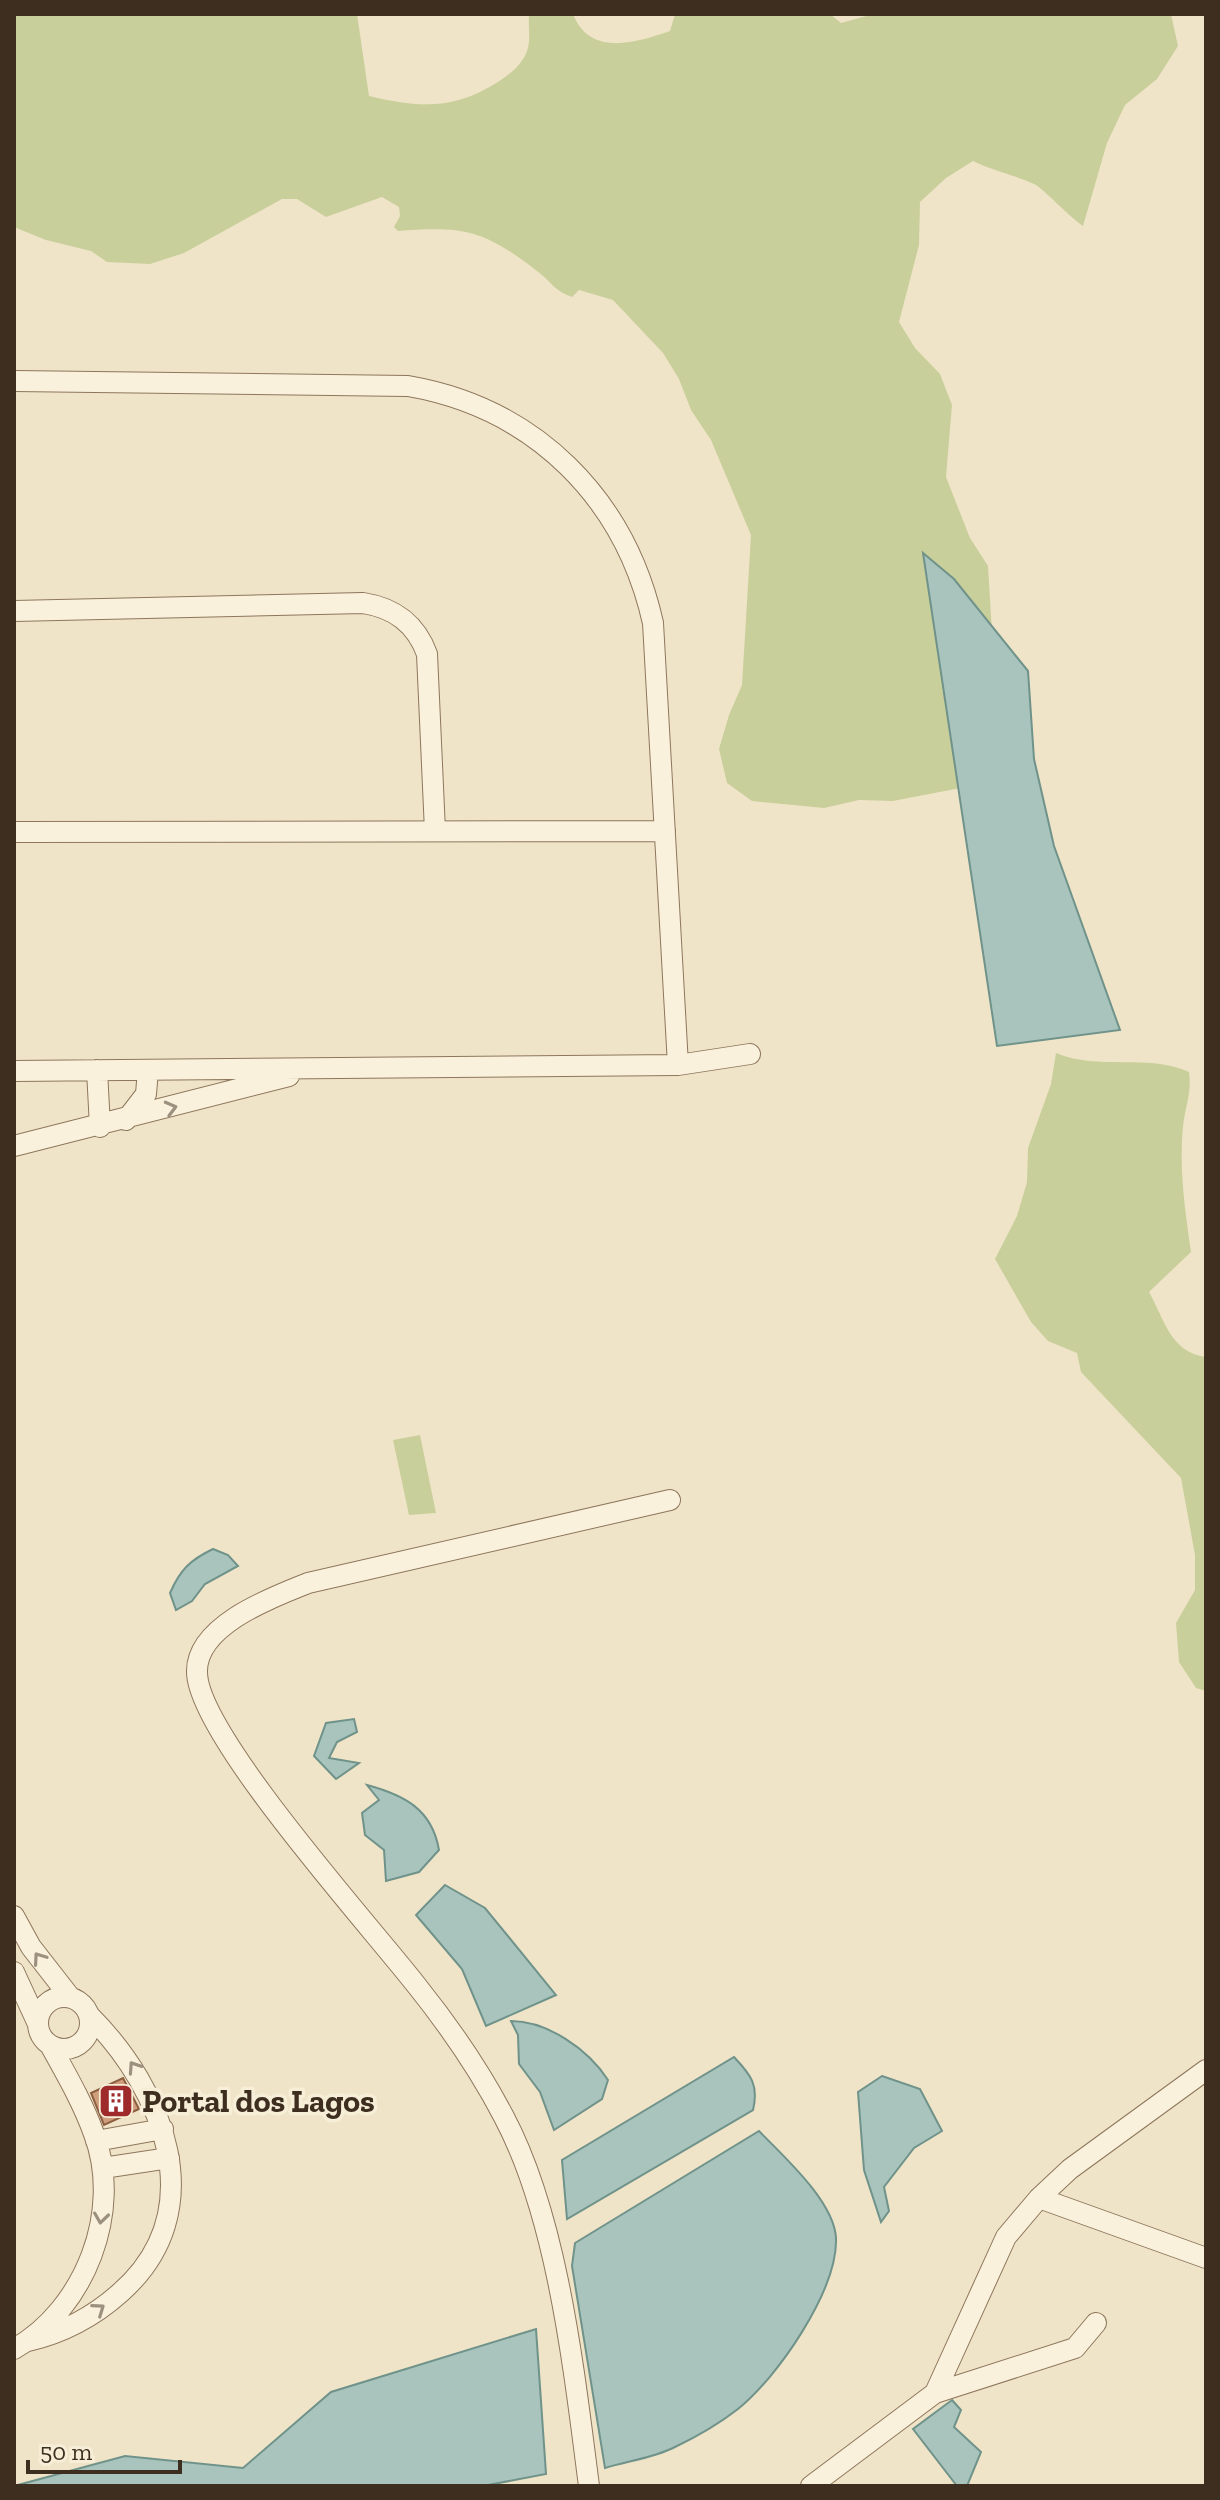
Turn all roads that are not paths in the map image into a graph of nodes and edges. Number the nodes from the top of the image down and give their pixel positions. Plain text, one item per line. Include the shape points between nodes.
1 (14, 381) edge
2 (14, 611) edge
3 (435, 831) junction
4 (665, 831) junction
5 (14, 832) edge
6 (750, 1054) dead end
7 (678, 1065) junction
8 (318, 1068) junction
9 (97, 1070) junction
10 (148, 1070) junction
11 (14, 1071) edge
12 (126, 1120) junction
13 (100, 1127) junction
14 (14, 1146) edge
15 (670, 1500) dead end
16 (14, 1916) edge
17 (14, 1972) edge
18 (70, 1997) junction
19 (89, 2015) junction
20 (37, 2022) junction
21 (50, 2045) junction
22 (1206, 2070) edge
23 (163, 2129) junction
24 (96, 2141) junction
25 (169, 2158) junction
26 (103, 2168) junction
27 (1039, 2198) junction
28 (1206, 2258) edge
29 (1096, 2323) dead end
30 (21, 2345) edge
31 (935, 2393) junction
32 (589, 2486) edge
33 (811, 2486) edge

1 - 4 street via 408,386 476,404 538,438 598,497 627,544 647,596
2 - 3 street via 363,603 389,609 417,633 427,654
3 - 4 street
3 - 5 street
4 - 7 street
6 - 7 street
7 - 8 street
8 - 10 street
12 -> 8 street
9 - 10 street
9 - 11 street
9 - 13 street
10 - 12 street via 146,1094
12 - 13 street
13 - 14 street
15 - 32 street via 308,1583 232,1620 201,1651 196,1669 199,1692 240,1763 434,2009 503,2116 528,2170 547,2241 572,2360
18 -> 16 street
17 - 20 street
18 - 19 street
18 - 20 street via 51,1999
19 - 21 street via 88,2033 76,2047
23 -> 19 street via 144,2082
20 - 21 street
21 - 24 street
22 - 27 street via 1070,2169
23 - 24 street
23 - 25 street
24 - 26 street
25 - 26 street
30 -> 25 street via 89,2316 151,2260 164,2233 171,2194
26 -> 30 street via 102,2212 88,2266 67,2301
27 - 28 street
27 - 31 street via 1006,2237
29 - 31 street via 1075,2348
31 - 33 street

